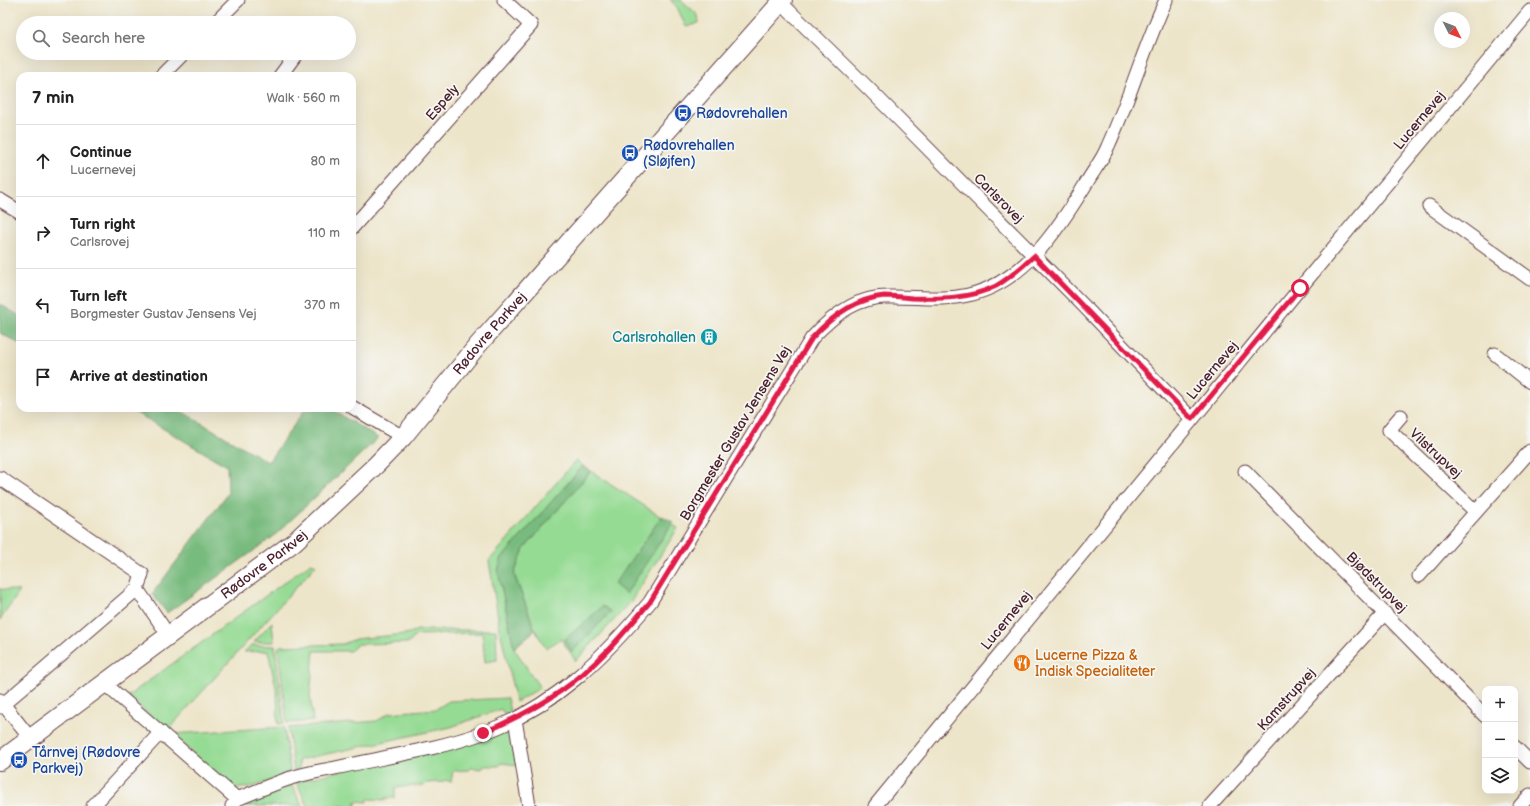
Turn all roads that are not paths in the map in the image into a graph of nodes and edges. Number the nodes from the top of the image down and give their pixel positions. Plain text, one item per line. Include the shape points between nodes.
1 (238, 0) edge
2 (504, 0) edge
3 (1166, 0) edge
4 (782, 1) edge
5 (1530, 11) edge
6 (222, 16) edge
7 (177, 60) edge
8 (292, 60) edge
9 (165, 72) edge
10 (283, 72) edge
11 (0, 200) edge
12 (1429, 206) dead end
13 (16, 210) edge
14 (356, 223) edge
15 (1034, 256) junction
16 (1530, 279) edge
17 (1494, 354) dead end
18 (1530, 382) edge
19 (356, 409) edge
20 (1401, 416) dead end
21 (1192, 419) junction
22 (402, 437) junction
23 (1530, 451) edge
24 (1245, 471) dead end
25 (0, 478) edge
26 (1476, 512) junction
27 (1419, 576) dead end
28 (137, 589) junction
29 (1385, 613) junction
30 (169, 636) junction
31 (105, 684) junction
32 (1, 704) edge
33 (1482, 713) edge
34 (515, 719) junction
35 (161, 732) junction
36 (30, 738) junction
37 (1518, 750) edge
38 (0, 761) edge
39 (1530, 762) edge
40 (1530, 795) edge
41 (235, 802) edge
42 (93, 806) edge
43 (529, 806) edge
44 (875, 806) edge
45 (1210, 806) edge
46 (1520, 806) edge

1 - 6 street
2 - 14 street, Espely via 531,25
3 - 15 street, Borgmester Gustav Jensens Vej via 1108,147 1068,212
4 - 15 street, Carlsrovej
4 - 22 street, Rødovre Parkvej via 478,345
5 - 21 street, Lucernevej
7 - 9 street
8 - 10 street
11 - 13 street
12 - 16 street
15 - 21 street, Carlsrovej
15 - 34 street, Borgmester Gustav Jensens Vej via 995,286 981,291 939,299 885,296 860,302 824,324 812,338 650,602 594,665 562,691
17 - 18 street
19 - 22 street
20 - 26 street, Vilstrupvej via 1388,430
21 - 44 street, Lucernevej
22 - 30 street, Rødovre Parkvej via 294,542
23 - 26 street
24 - 29 street, Bjødstrupvej
25 - 28 street via 142,574
26 - 27 street
28 - 30 street
28 - 32 street
29 - 33 street, Bjødstrupvej
29 - 45 street, Kamstrupvej
30 - 31 street, Rødovre Parkvej
31 - 35 street, Borgmester Gustav Jensens Vej
31 - 36 street, Rødovre Parkvej
32 - 36 street
34 - 41 street, Borgmester Gustav Jensens Vej via 483,733 445,744 292,778
34 - 43 street
35 - 41 street, Borgmester Gustav Jensens Vej
35 - 42 street
36 - 38 street, Rødovre Parkvej
37 - 39 street
40 - 46 street

